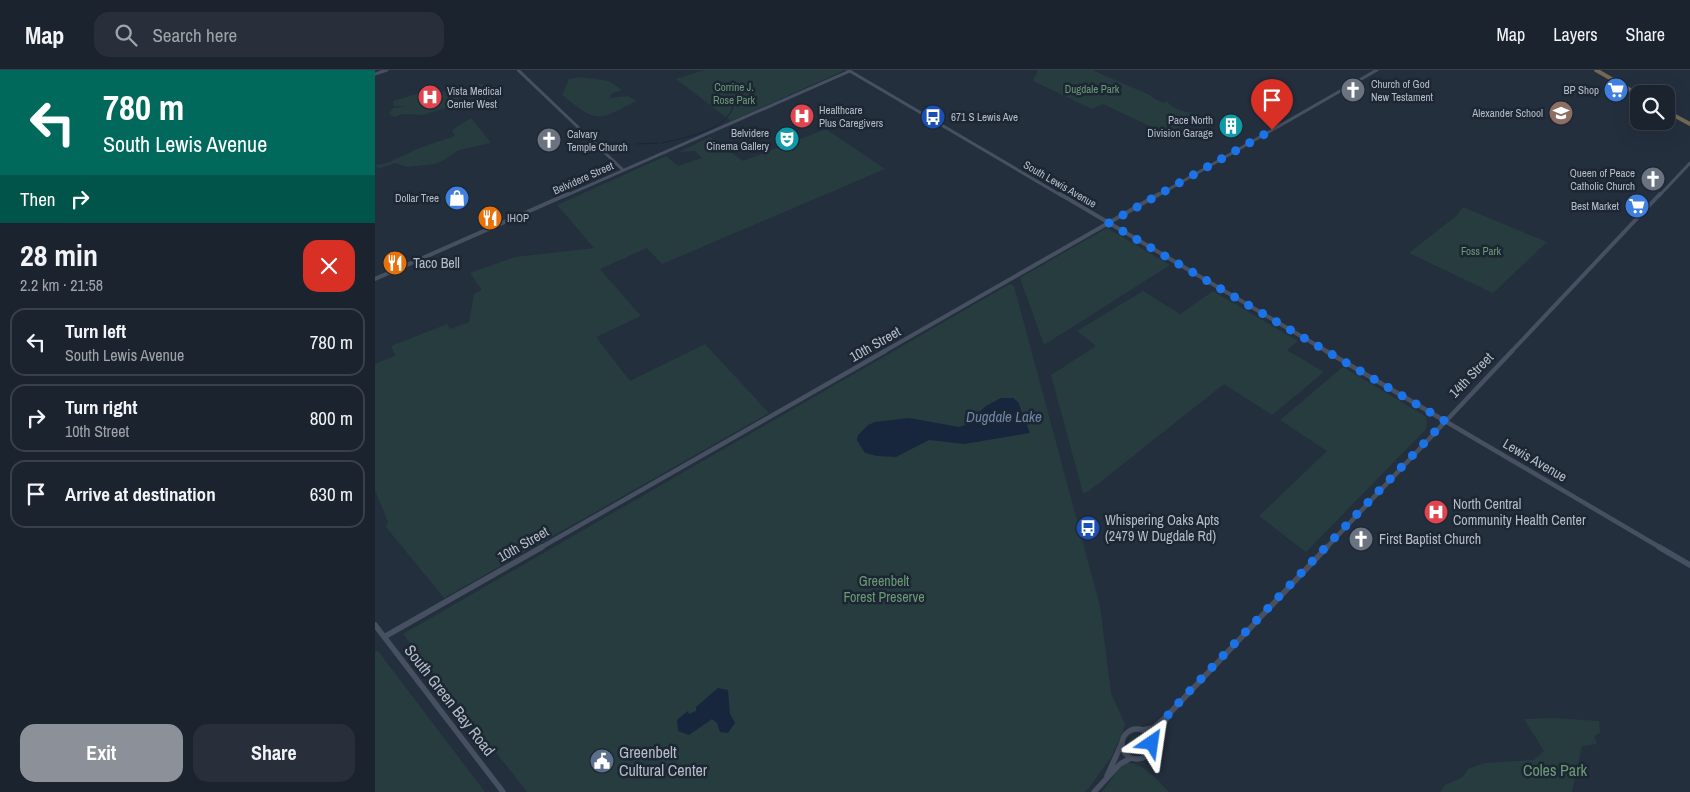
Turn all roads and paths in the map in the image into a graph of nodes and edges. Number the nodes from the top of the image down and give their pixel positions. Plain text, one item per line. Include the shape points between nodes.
1 (387, 70) edge
2 (518, 70) edge
3 (850, 70) edge
4 (1377, 70) edge
5 (1596, 70) edge
6 (375, 74) edge
7 (1630, 90) edge
8 (1675, 116) edge
9 (1690, 124) edge
10 (989, 146) dead end
11 (980, 147) junction
12 (1690, 163) edge
13 (623, 170) junction
14 (1109, 223) junction
15 (375, 279) edge
16 (1445, 421) junction
17 (1690, 565) edge
18 (375, 625) edge
19 (384, 637) junction
20 (1168, 715) junction
21 (1142, 730) junction
22 (1122, 743) junction
23 (1152, 743) junction
24 (1131, 758) junction
25 (1107, 776) junction
26 (503, 792) edge
27 (1093, 792) edge

1 - 6 street
2 - 13 street
3 - 11 street, South Lewis Avenue
3 - 13 street, Belvidere Street
4 - 14 street, 10th Street
5 - 7 highway
8 - 9 highway
10 - 11 street
11 - 14 street, South Lewis Avenue
12 - 16 street, 14th Street
13 - 15 street, Belvidere Street
14 - 16 street, South Lewis Avenue
14 - 19 street, 10th Street
16 - 17 street, Lewis Avenue
16 - 20 street, 14th Street
18 - 19 street, South Green Bay Road
19 - 26 street, South Green Bay Road
20 - 21 street, 14th Street via 1153,728
20 - 23 street, 14th Street
21 - 22 street via 1126,732
21 - 23 street
22 - 24 street
22 - 25 street
23 - 24 street via 1147,756 1139,760
24 - 25 street
25 - 27 street

